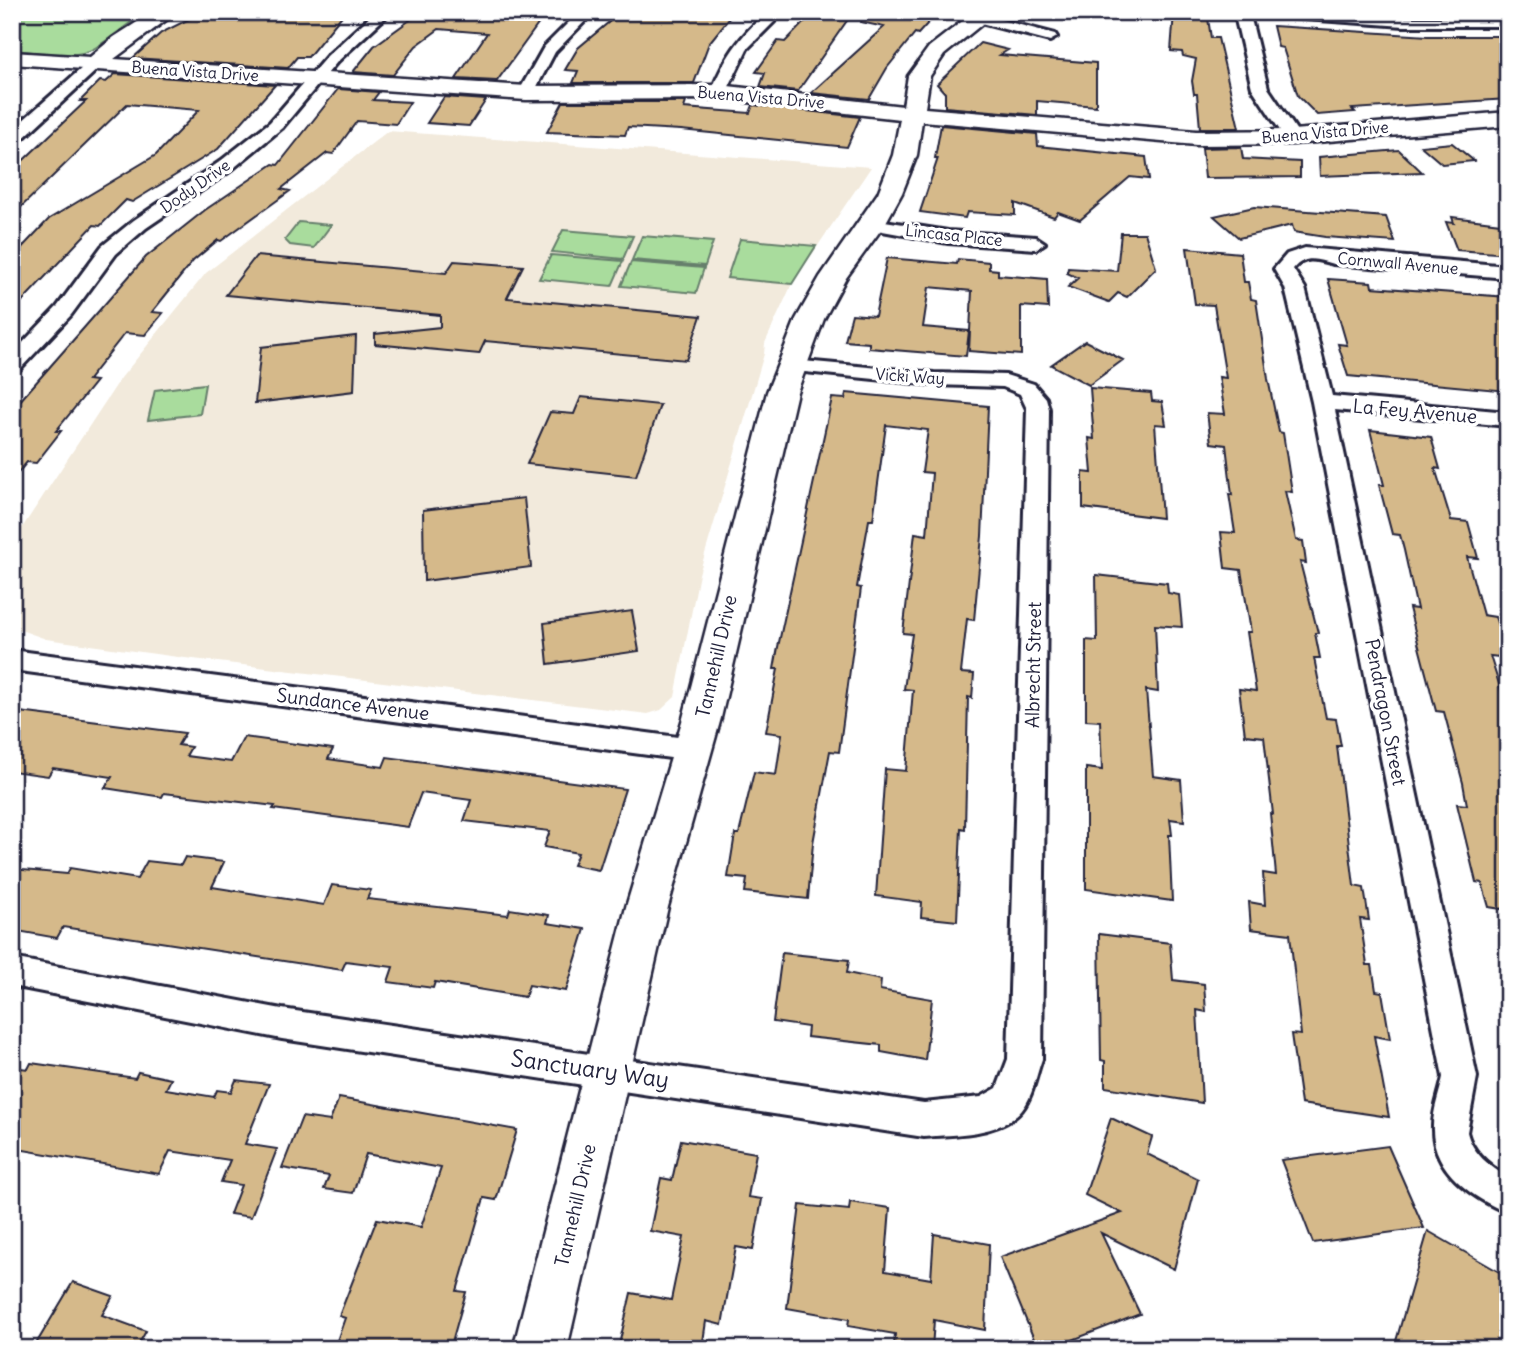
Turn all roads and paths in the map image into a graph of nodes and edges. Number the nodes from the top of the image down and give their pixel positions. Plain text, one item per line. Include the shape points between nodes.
1 (167, 12) edge
2 (384, 12) edge
3 (587, 12) edge
4 (777, 12) edge
5 (1262, 12) edge
6 (1253, 13) edge
7 (982, 15) edge
8 (1508, 22) edge
9 (1050, 37) dead end
10 (12, 58) edge
11 (96, 64) junction
12 (314, 79) junction
13 (719, 92) junction
14 (526, 93) junction
15 (911, 113) junction
16 (1508, 119) edge
17 (1293, 137) junction
18 (12, 139) edge
19 (872, 224) junction
20 (1036, 243) dead end
21 (1290, 258) joint
22 (1508, 272) edge
23 (12, 366) edge
24 (792, 366) junction
25 (1027, 389) joint
26 (1323, 402) junction
27 (1508, 419) edge
28 (12, 660) edge
29 (693, 750) junction
30 (1027, 944) joint
31 (12, 972) edge
32 (606, 1070) junction
33 (1508, 1195) edge
34 (540, 1349) edge

1 - 11 street via 121,41
2 - 12 street, Dody Drive
3 - 14 street via 549,50
4 - 13 street via 744,40
5 - 6 street
5 - 8 street via 1404,22
6 - 17 street via 1243,20 1260,88
7 - 9 street
7 - 15 street, Tannehill Drive via 936,51 919,76
10 - 11 street, Buena Vista Drive
11 - 12 street, Buena Vista Drive
11 - 18 street
12 - 14 street, Buena Vista Drive
12 - 23 street, Dody Drive via 276,125 110,250 64,311
13 - 14 street, Buena Vista Drive
13 - 15 street, Buena Vista Drive
15 - 17 street, Buena Vista Drive via 1196,138
15 - 19 street, Tannehill Drive via 905,155
16 - 17 street, Buena Vista Drive
19 - 20 street, Lincasa Place via 948,237
19 - 24 street, Tannehill Drive via 810,318
21 - 22 street, Cornwall Avenue via 1307,251 1333,258
21 - 26 street, Pendragon Street via 1283,269 1295,288
24 - 25 street, Vicki Way via 1006,381
24 - 29 street, Tannehill Drive via 772,426
25 - 30 street, Albrecht Street via 1038,409
26 - 27 street, La Fey Avenue
26 - 33 street, Pendragon Street via 1460,1077 1450,1132 1466,1169 1491,1189
28 - 29 street, Sundance Avenue
29 - 32 street, Tannehill Drive
30 - 32 street, Sanctuary Way via 1025,1059 1010,1100 996,1109 924,1120
31 - 32 street, Sanctuary Way via 282,1024
32 - 34 street, Tannehill Drive

